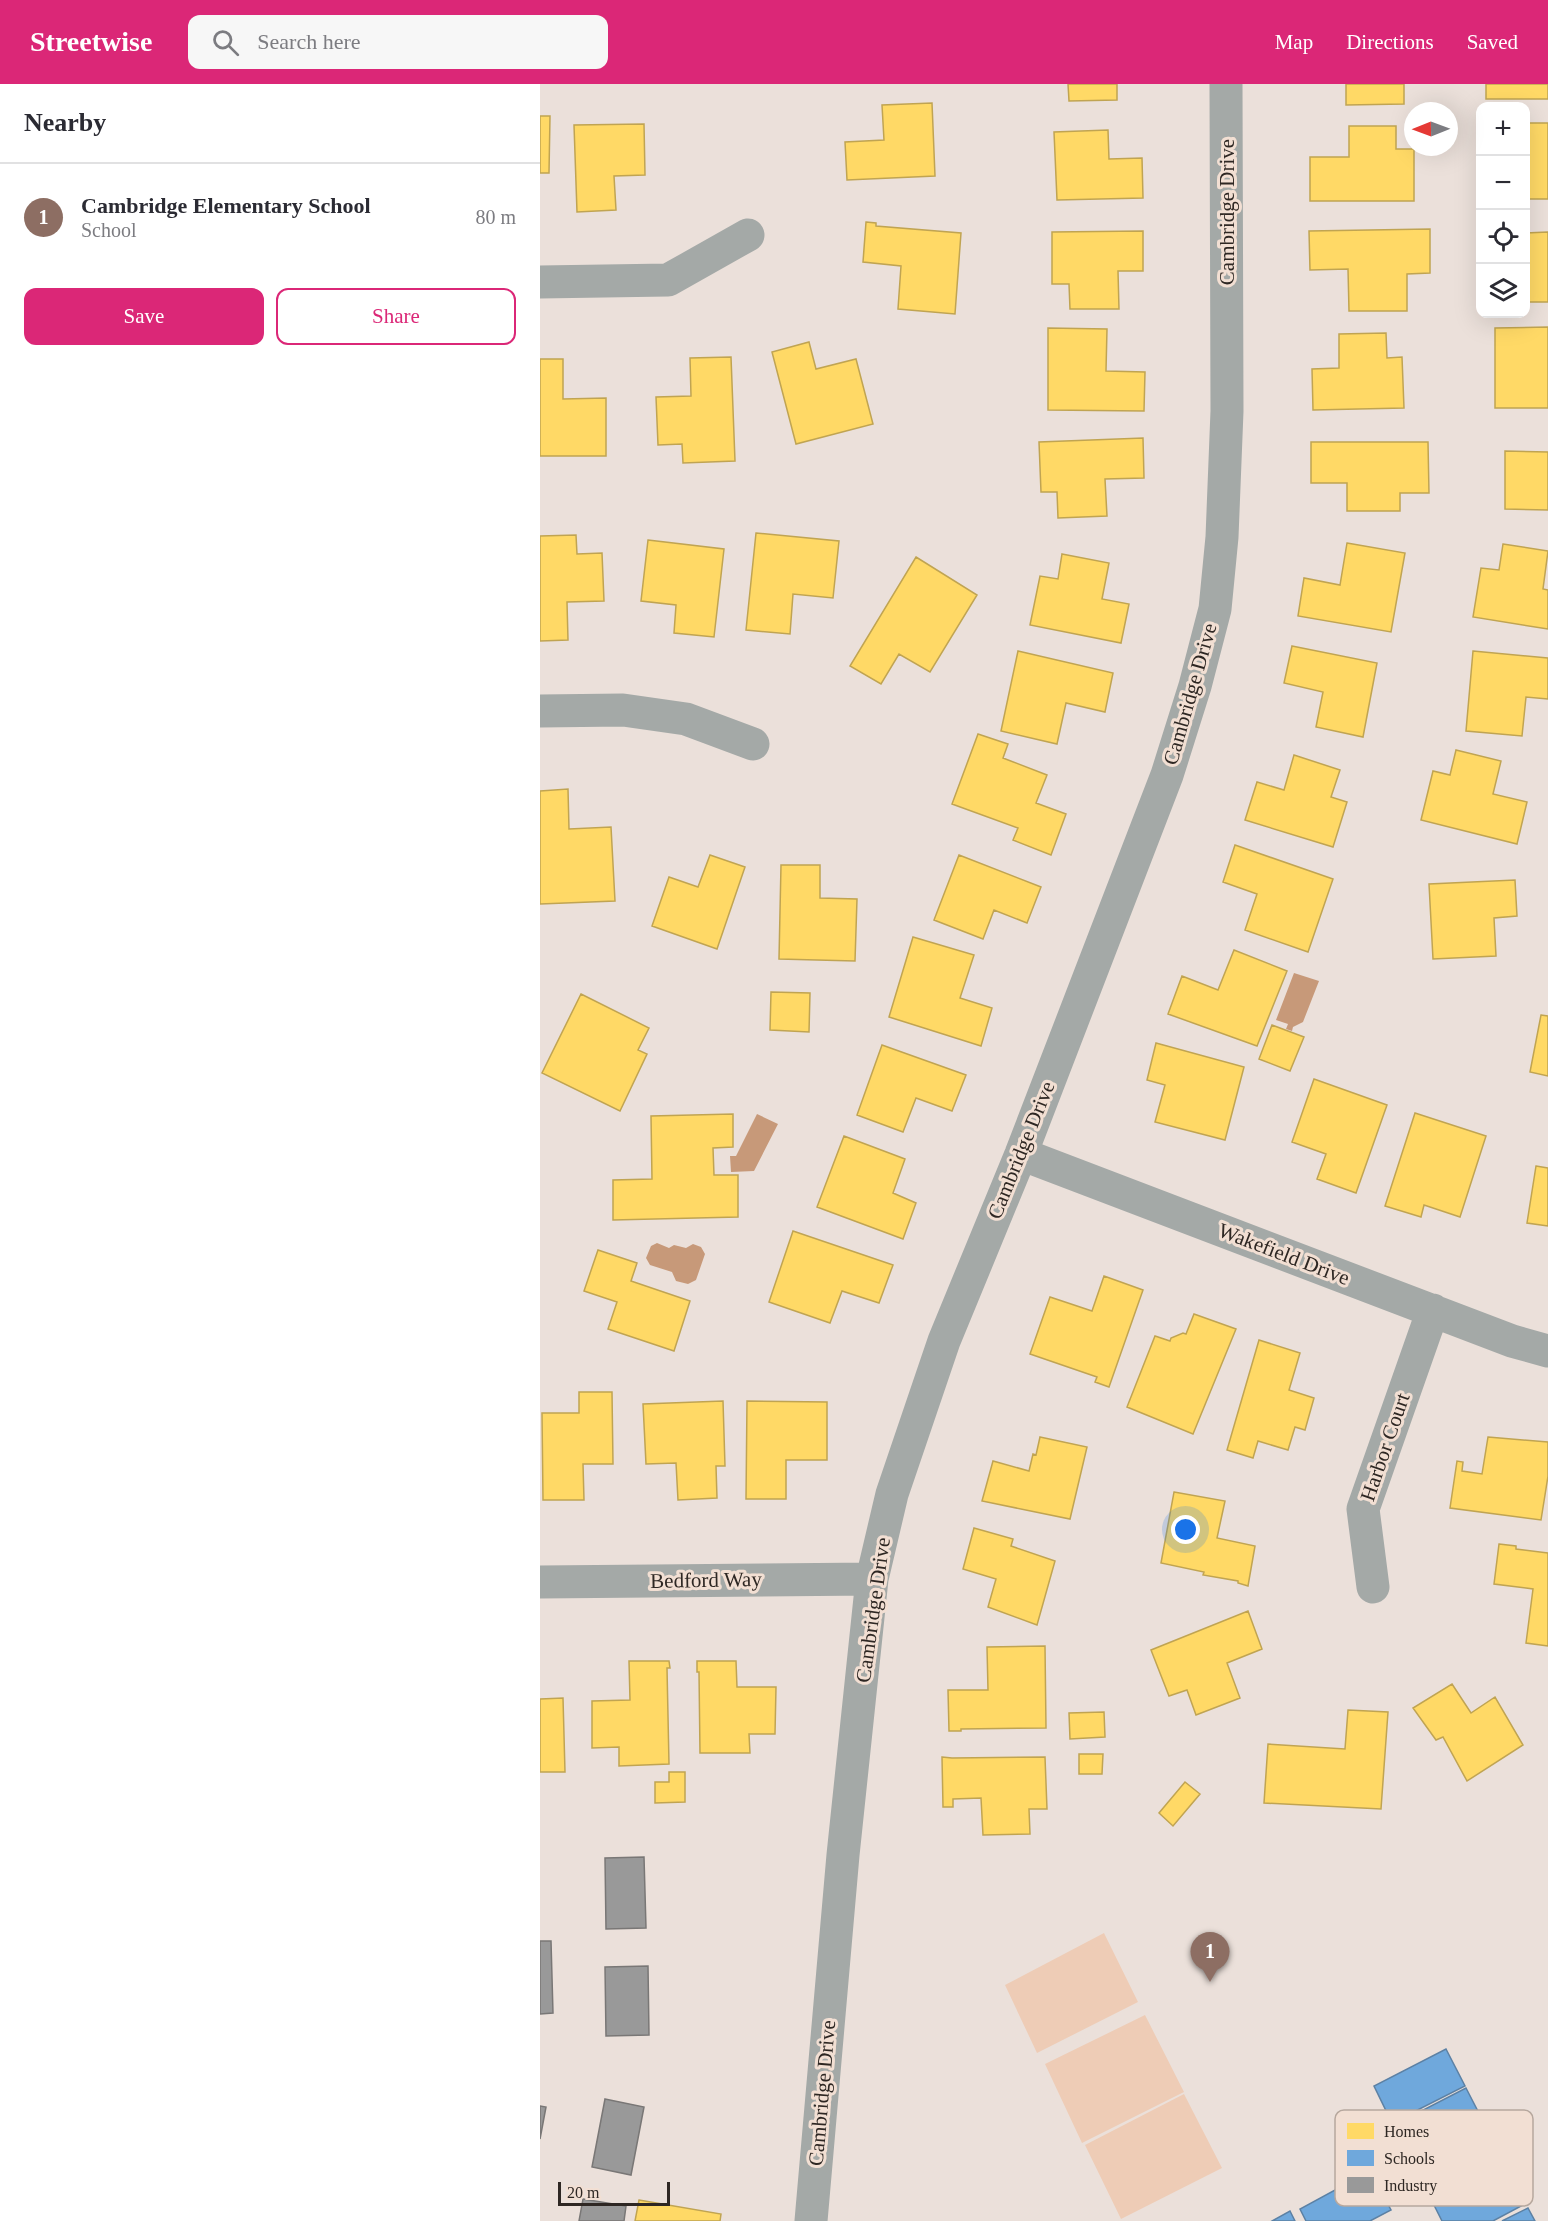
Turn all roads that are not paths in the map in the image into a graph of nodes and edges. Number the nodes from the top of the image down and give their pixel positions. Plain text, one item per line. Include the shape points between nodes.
1 (1226, 84) edge
2 (747, 235) dead end
3 (540, 282) edge
4 (540, 711) edge
5 (753, 744) dead end
6 (1021, 1154) junction
7 (1433, 1310) junction
8 (1548, 1351) edge
9 (872, 1579) junction
10 (540, 1582) edge
11 (1373, 1587) dead end
12 (811, 2221) edge

1 - 6 street, Cambridge Drive via 1227,411 1215,609 1167,775
2 - 3 street via 668,280
4 - 5 street via 623,710 687,719
6 - 7 street, Wakefield Drive
6 - 9 street, Cambridge Drive via 944,1341 892,1494
7 - 8 street, Wakefield Drive
7 - 11 street, Harbor Court via 1363,1509
9 - 10 street, Bedford Way
9 - 12 street, Cambridge Drive

